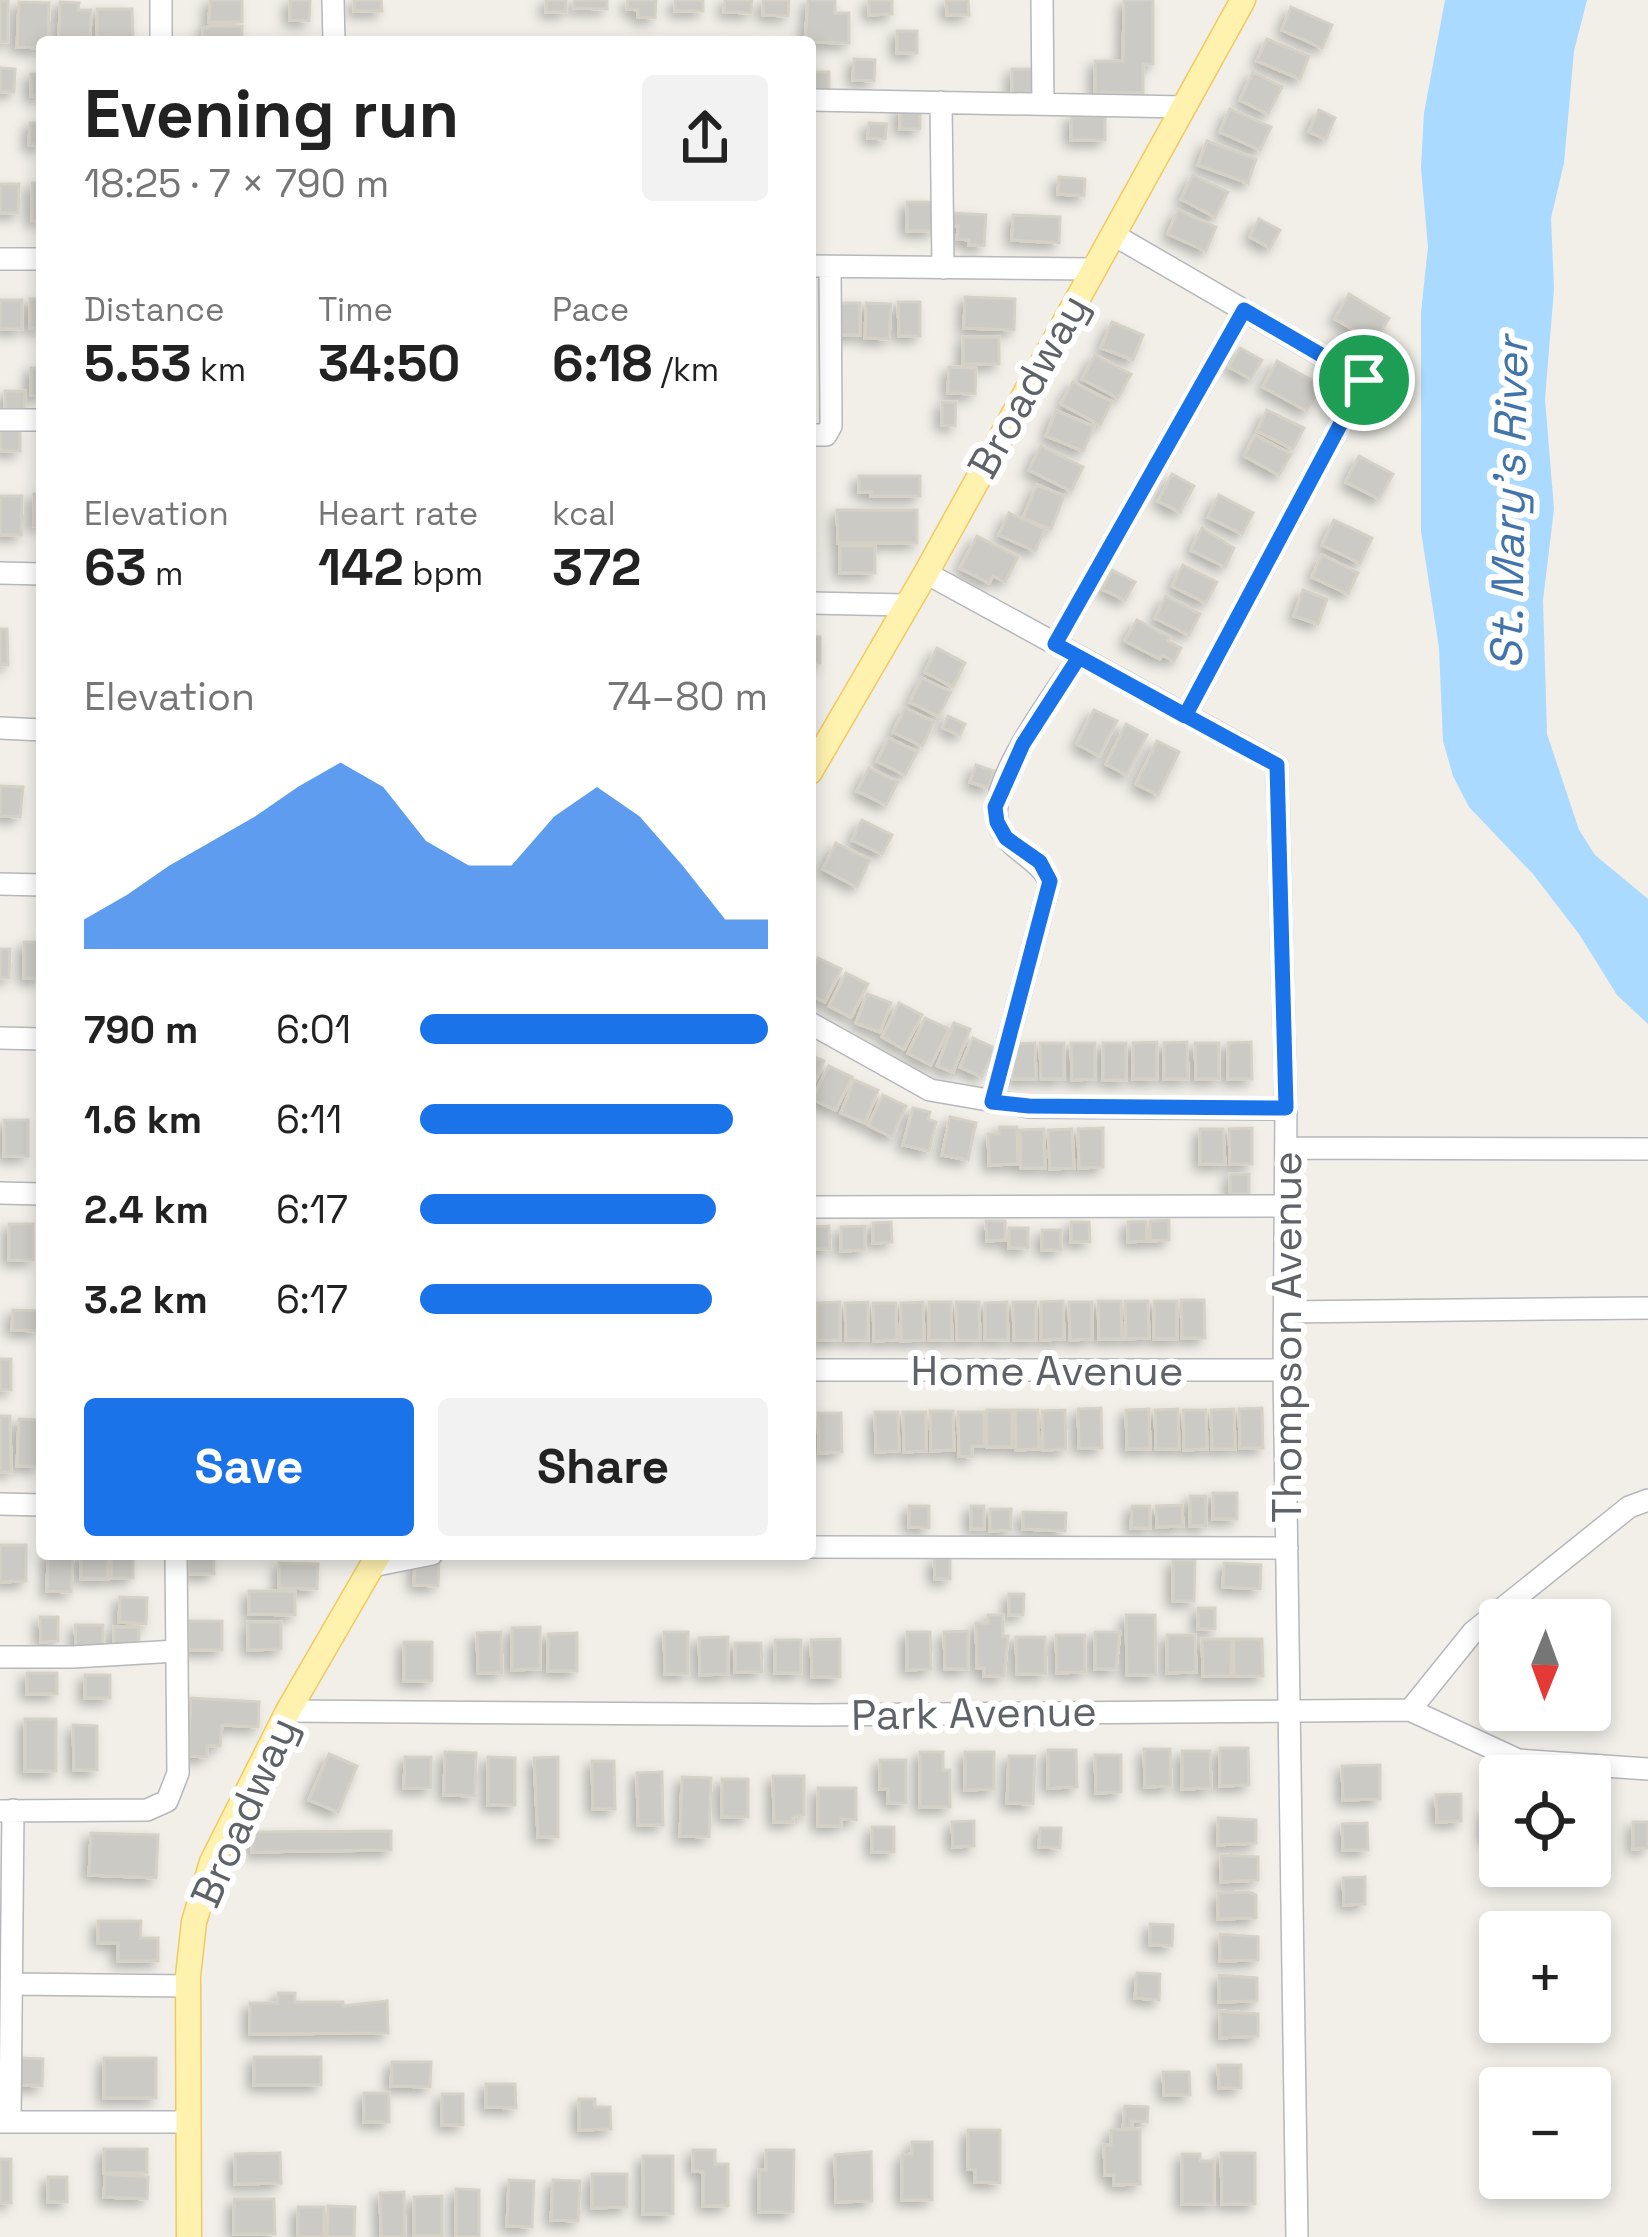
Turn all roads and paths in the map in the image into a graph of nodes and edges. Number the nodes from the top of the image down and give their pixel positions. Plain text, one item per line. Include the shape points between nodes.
1 (161, 0) edge
2 (333, 0) edge
3 (1042, 0) edge
4 (1244, 0) edge
5 (161, 36) edge
6 (334, 36) edge
7 (816, 100) edge
8 (941, 102) junction
9 (1042, 104) junction
10 (1184, 107) junction
11 (1114, 235) junction
12 (0, 259) edge
13 (36, 259) edge
14 (820, 266) edge
15 (943, 268) junction
16 (1092, 269) junction
17 (1244, 310) junction
18 (0, 419) edge
19 (36, 419) edge
20 (816, 435) edge
21 (0, 573) edge
22 (926, 573) junction
23 (36, 574) edge
24 (816, 603) edge
25 (906, 605) junction
26 (1055, 644) junction
27 (1079, 657) junction
28 (1185, 716) junction
29 (0, 728) edge
30 (36, 730) edge
31 (816, 762) edge
32 (0, 884) edge
33 (36, 885) edge
34 (816, 1026) edge
35 (0, 1038) edge
36 (36, 1039) edge
37 (992, 1102) junction
38 (1286, 1108) junction
39 (1286, 1148) junction
40 (1648, 1149) edge
41 (0, 1193) edge
42 (36, 1194) edge
43 (1286, 1206) junction
44 (816, 1207) edge
45 (1648, 1309) edge
46 (1285, 1312) junction
47 (816, 1370) edge
48 (1284, 1370) junction
49 (1648, 1500) edge
50 (0, 1504) edge
51 (36, 1505) edge
52 (816, 1547) edge
53 (1287, 1548) junction
54 (176, 1560) edge
55 (376, 1560) edge
56 (177, 1651) junction
57 (0, 1657) edge
58 (1290, 1709) junction
59 (1410, 1710) junction
60 (288, 1711) junction
61 (1648, 1769) edge
62 (7, 1810) edge
63 (6, 1958) edge
64 (13, 1984) junction
65 (188, 1986) junction
66 (5, 2122) edge
67 (188, 2122) junction
68 (189, 2237) edge
69 (1297, 2237) edge

1 - 5 street
2 - 6 street
3 - 9 street
4 - 10 main road, Broadway
7 - 8 street
8 - 9 street
8 - 15 street
9 - 10 street
10 - 11 main road, Broadway
11 - 16 main road, Broadway
11 - 17 street
12 - 13 street
14 - 15 street
14 - 20 street via 830,426
15 - 16 street
16 - 22 main road, Broadway
17 - 26 street
17 - 28 street via 1364,380
18 - 19 street
21 - 23 street
22 - 25 main road, Broadway
22 - 26 street, Thompson Avenue
24 - 25 street
25 - 31 main road, Broadway
26 - 27 street, Thompson Avenue
27 - 28 street, Thompson Avenue
27 - 37 street via 1023,744 995,807 1006,838 1040,862 1050,881
28 - 38 street, Thompson Avenue via 1277,765
29 - 30 street
32 - 33 street
34 - 37 street via 930,1090
35 - 36 street
37 - 38 street
38 - 39 street, Thompson Avenue
39 - 40 street
39 - 43 street, Thompson Avenue
41 - 42 street
43 - 44 street
43 - 46 street, Thompson Avenue
45 - 46 street
46 - 48 street, Thompson Avenue
47 - 48 street, Home Avenue
48 - 53 street, Thompson Avenue
49 - 59 street via 1473,1632
50 - 51 street
52 - 53 street
53 - 58 street, Thompson Avenue
54 - 56 street
55 - 60 main road, Broadway
56 - 57 street
56 - 62 street via 178,1774 167,1801 147,1810
58 - 59 street, Park Avenue
58 - 60 street, Park Avenue
58 - 69 street, Thompson Avenue
59 - 61 street, Park Avenue via 1518,1760
60 - 65 main road, Broadway via 212,1862 194,1922
62 - 63 street
63 - 64 street
64 - 65 street
64 - 66 street
65 - 67 main road, Broadway
66 - 67 street
67 - 68 main road, Broadway

